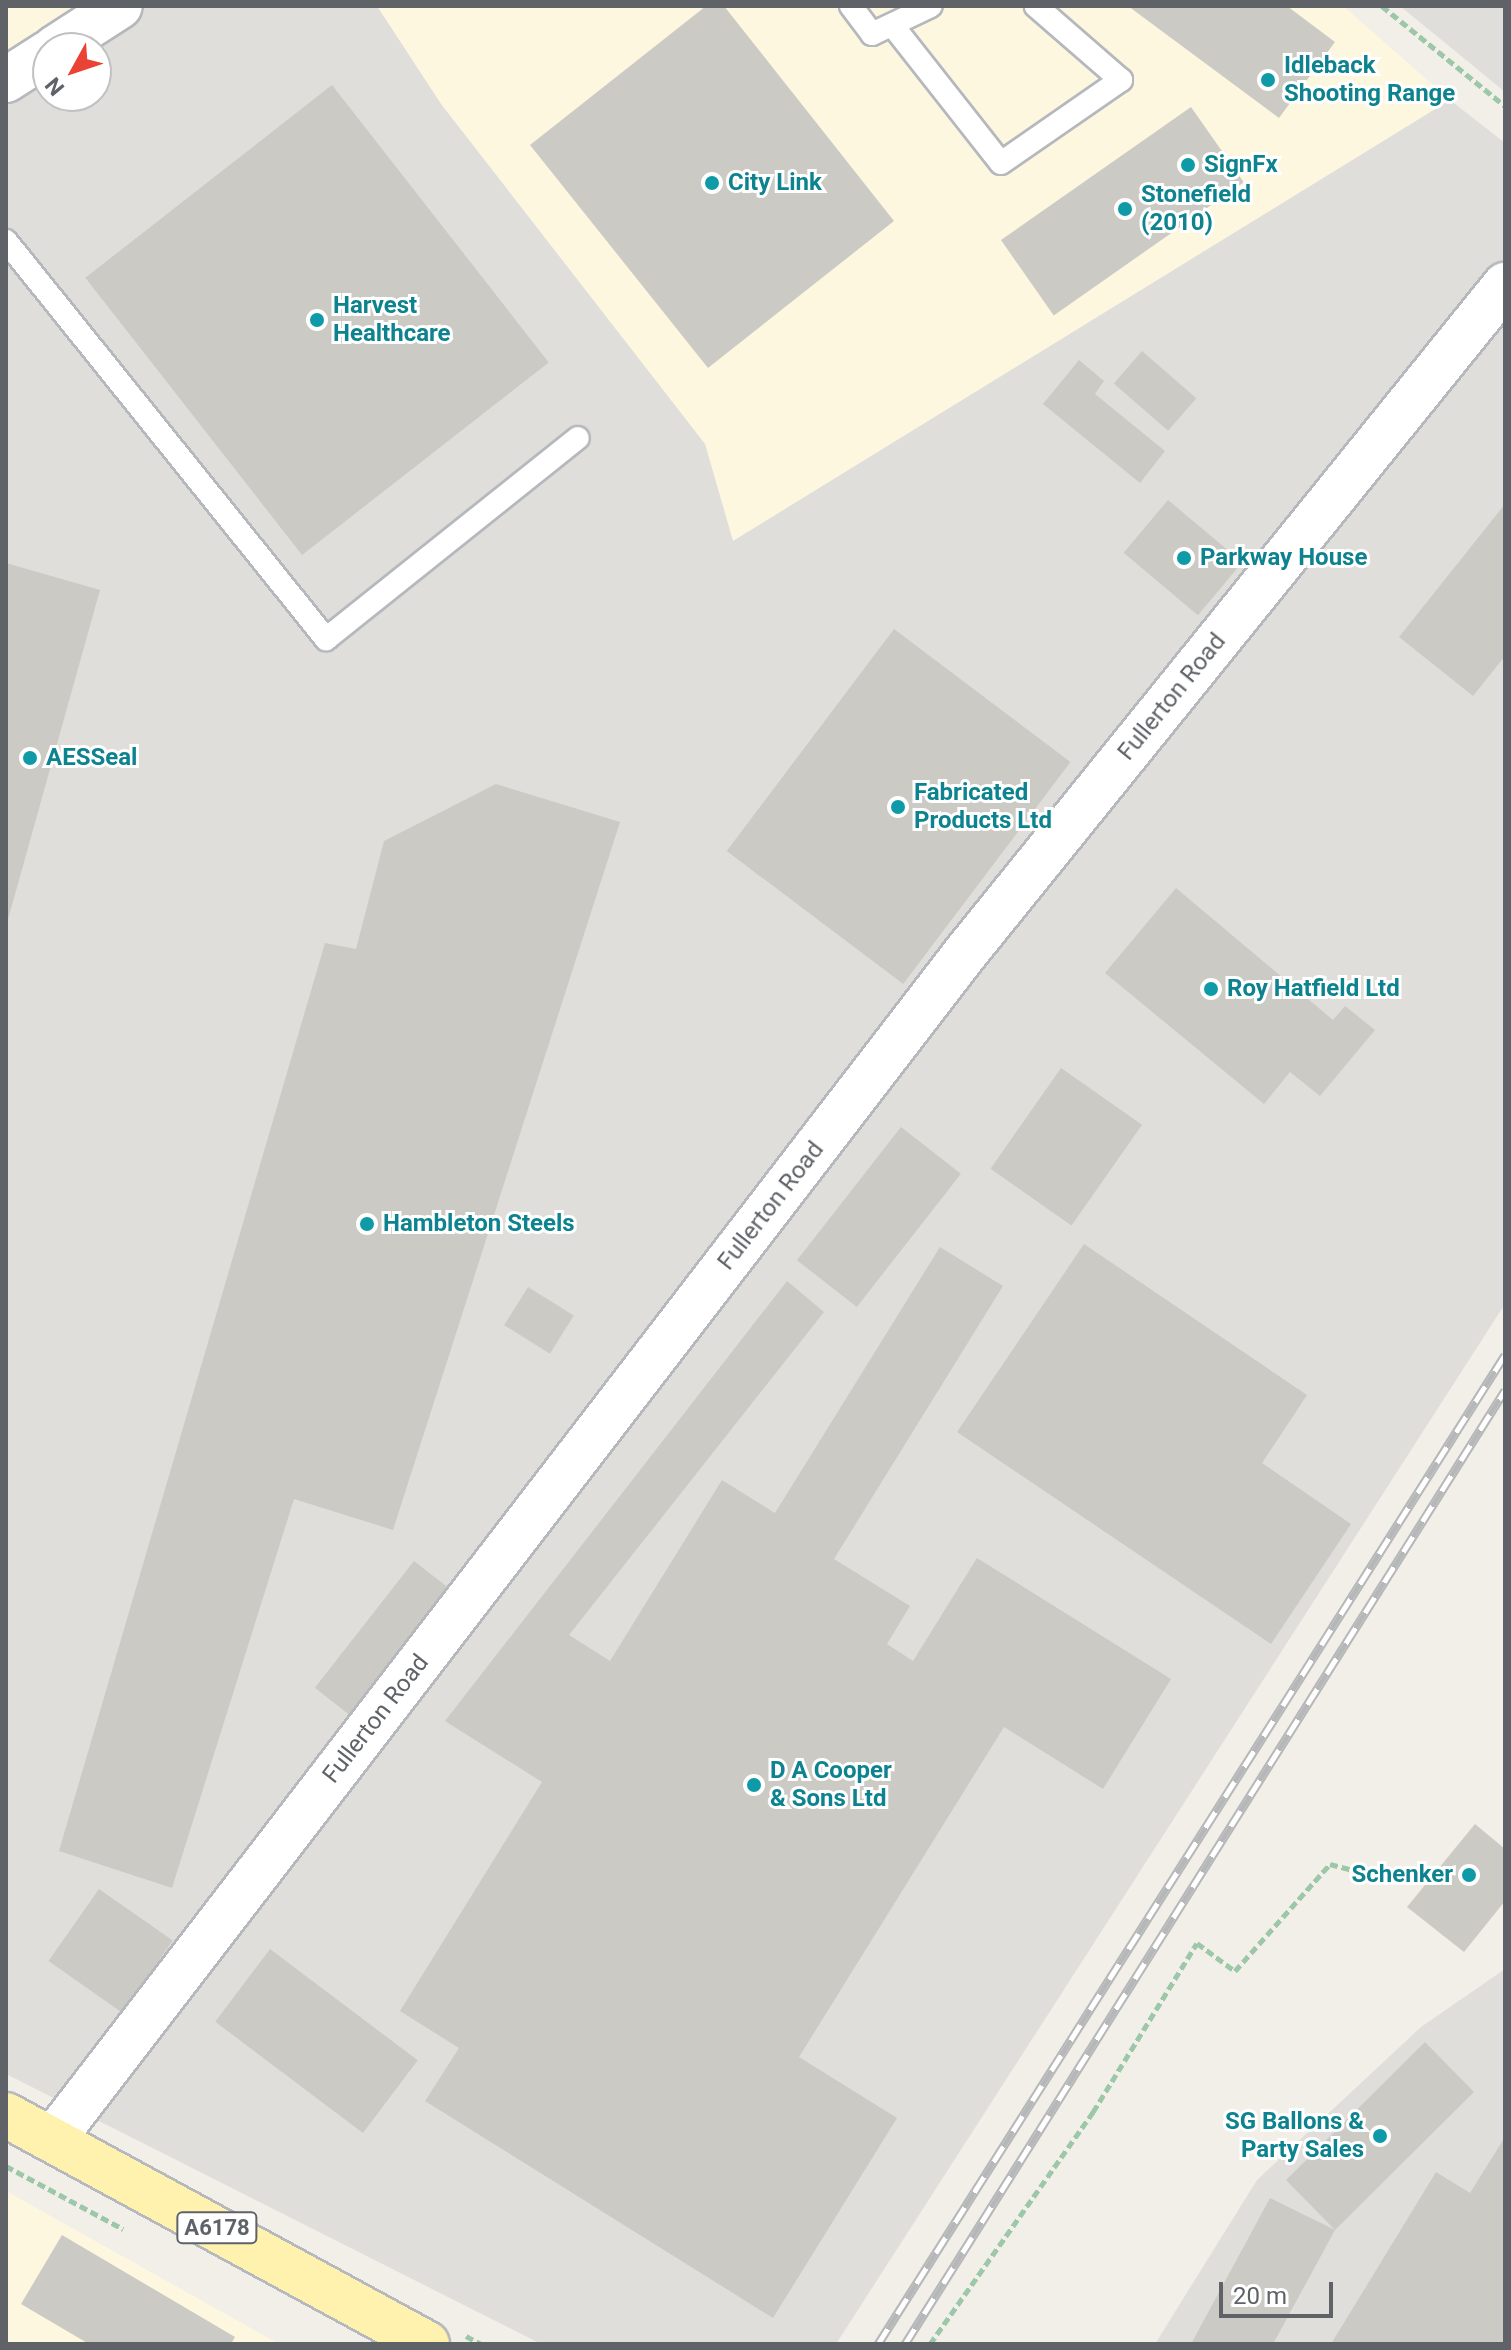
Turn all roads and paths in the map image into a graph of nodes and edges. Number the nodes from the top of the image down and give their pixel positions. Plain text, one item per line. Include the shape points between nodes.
1 (120, 6) edge
2 (851, 6) edge
3 (931, 6) edge
4 (1036, 6) edge
5 (1382, 6) edge
6 (893, 26) junction
7 (80, 32) edge
8 (32, 63) edge
9 (6, 80) edge
10 (1505, 106) edge
11 (6, 241) edge
12 (1505, 285) edge
13 (578, 438) dead end
14 (1387, 1879) dead end
15 (6, 2115) edge
16 (53, 2139) junction
17 (427, 2344) edge
18 (930, 2344) edge

1 - 7 street
2 - 6 lane via 872,34
3 - 6 lane
4 - 6 lane via 1121,80 1001,163
5 - 10 path
8 - 9 street
11 - 13 lane via 326,639
12 - 16 street, Fullerton Road via 963,956
14 - 18 path via 1330,1864 1235,1971 1197,1943 1093,2112
15 - 16 main road, A6178
16 - 17 main road, A6178

